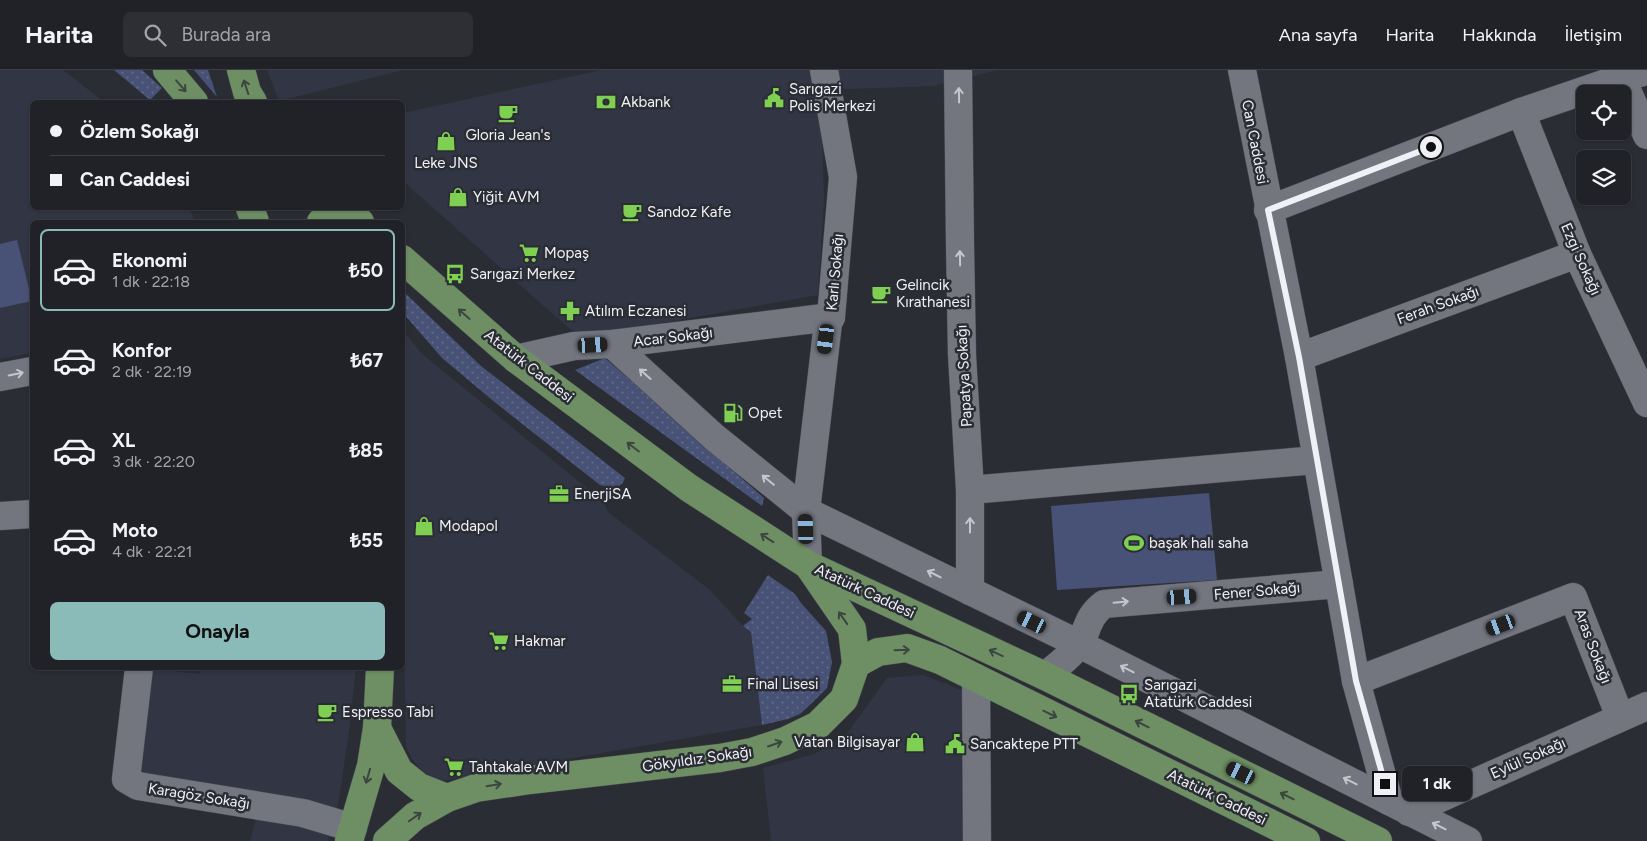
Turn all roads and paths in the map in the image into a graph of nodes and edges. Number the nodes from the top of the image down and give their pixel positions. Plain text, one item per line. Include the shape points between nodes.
1 (167, 70) edge
2 (241, 70) edge
3 (824, 70) edge
4 (958, 70) edge
5 (1242, 70) edge
6 (1629, 73) edge
7 (192, 100) edge
8 (252, 100) edge
9 (1521, 112) junction
10 (1647, 135) edge
11 (345, 210) edge
12 (1268, 210) junction
13 (358, 220) edge
14 (1577, 254) junction
15 (405, 262) edge
16 (831, 317) junction
17 (612, 344) junction
18 (1299, 357) junction
19 (516, 359) junction
20 (30, 371) edge
21 (0, 377) edge
22 (1647, 403) edge
23 (1316, 460) junction
24 (970, 490) junction
25 (806, 511) junction
26 (30, 514) edge
27 (0, 516) edge
28 (808, 565) junction
29 (1339, 584) junction
30 (970, 591) junction
31 (1079, 644) junction
32 (856, 664) junction
33 (139, 670) edge
34 (380, 670) edge
35 (1045, 676) junction
36 (976, 678) junction
37 (1356, 681) junction
38 (1647, 706) edge
39 (1620, 717) junction
40 (377, 728) junction
41 (447, 798) junction
42 (1399, 806) junction
43 (351, 835) edge
44 (387, 841) edge
45 (977, 841) edge
46 (1306, 841) edge
47 (1378, 841) edge
48 (1468, 841) edge

1 -> 7 main road
8 -> 2 main road
3 - 16 street, Karlı Sokağı via 842,177
24 -> 4 street, Papatya Sokağı via 962,355
5 - 12 street, Can Caddesi
6 - 9 street
6 - 10 street
9 - 12 street
9 - 14 street, Ezgi Sokağı
11 - 13 main road
12 - 18 street, Can Caddesi
14 - 18 street, Ferah Sokağı
14 - 22 street, Ezgi Sokağı
19 -> 15 main road, Atatürk Caddesi
16 - 17 street, Acar Sokağı
16 - 25 street, Karlı Sokağı
17 - 19 street, Acar Sokağı via 574,346
25 -> 17 street via 714,437
18 - 23 street, Can Caddesi
28 -> 19 main road, Atatürk Caddesi via 689,488
21 -> 20 street
23 - 24 street
23 - 29 street, Can Caddesi
30 -> 24 street, Papatya Sokağı
25 - 28 street, Karlı Sokağı
30 -> 25 street
26 - 27 street
32 -> 28 main road, Gökyıldız Sokağı via 852,629
35 -> 28 main road, Atatürk Caddesi
31 -> 29 street, Fener Sokağı via 1094,612 1104,604
29 - 37 street, Can Caddesi
30 - 31 street
31 - 35 street, Fener Sokağı
42 -> 31 street
32 -> 36 main road, Atatürk Caddesi via 878,652 907,648
41 -> 32 main road, Gökyıldız Sokağı via 476,788 752,752 818,725 844,699
33 - 43 street, Karagöz Sokağı via 126,779 138,786 303,813
34 - 40 main road
47 -> 35 main road, Atatürk Caddesi
36 - 45 street
36 -> 46 main road, Atatürk Caddesi
37 - 39 street, Aras Sokağı via 1573,597
37 - 42 street, Can Caddesi
38 - 39 street
39 - 42 street, Eylül Sokağı
40 - 41 main road via 399,771 419,787
40 -> 43 main road via 371,766
44 -> 41 main road, Gökyıldız Sokağı via 414,816
48 -> 42 street

